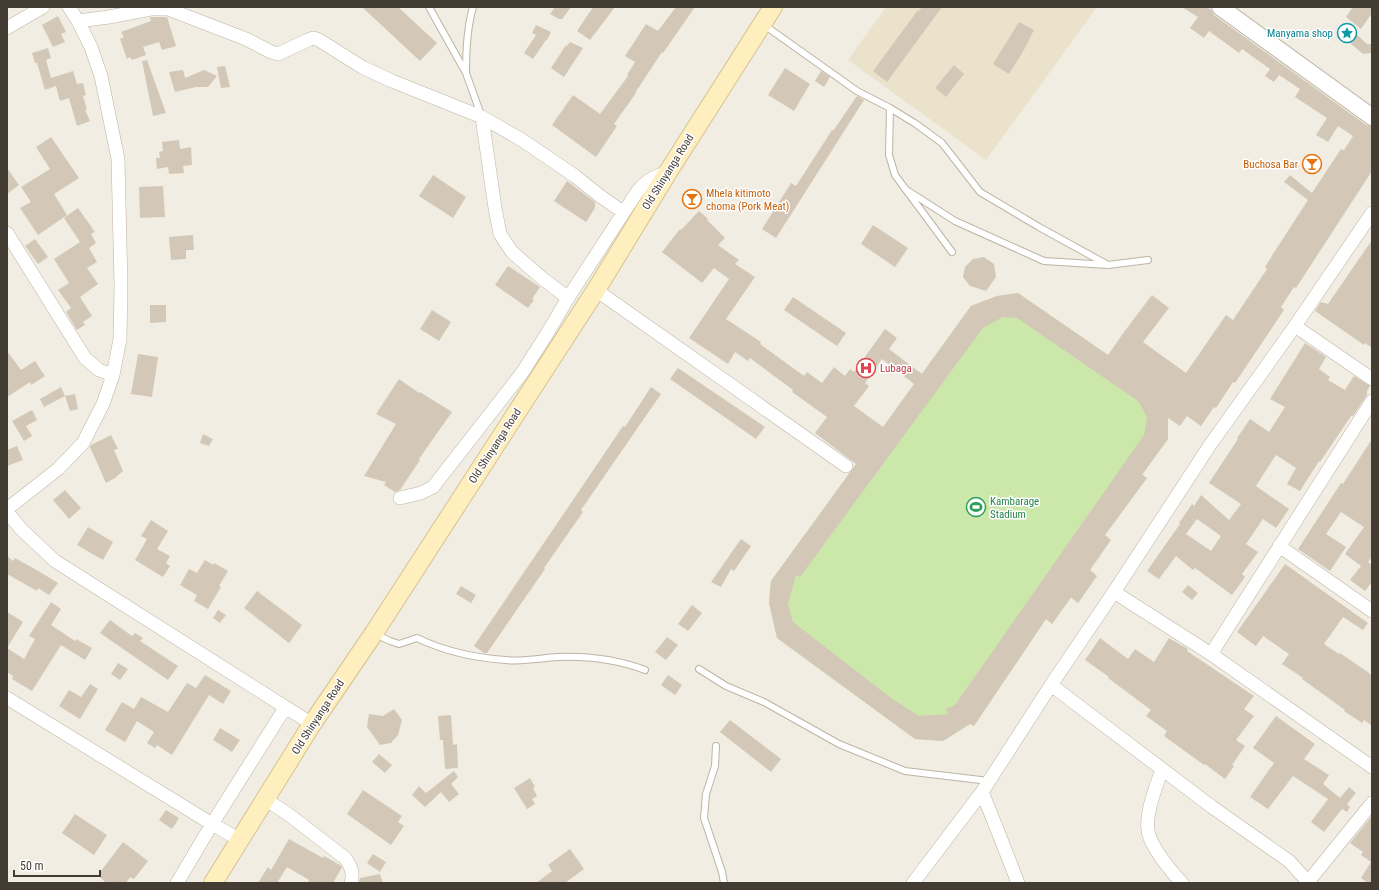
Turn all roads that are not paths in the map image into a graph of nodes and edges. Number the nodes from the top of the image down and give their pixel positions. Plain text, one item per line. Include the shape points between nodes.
1 (43, 7) edge
2 (69, 7) edge
3 (429, 7) edge
4 (473, 7) edge
5 (773, 7) edge
6 (1220, 7) edge
7 (78, 21) junction
8 (762, 24) junction
9 (7, 28) edge
10 (466, 73) junction
11 (890, 108) junction
12 (482, 117) junction
13 (1372, 117) edge
14 (668, 172) junction
15 (905, 189) junction
16 (623, 212) junction
17 (1372, 213) edge
18 (8, 239) edge
19 (952, 252) dead end
20 (1148, 260) dead end
21 (1108, 265) junction
22 (596, 290) junction
23 (568, 298) junction
24 (1295, 326) junction
25 (113, 375) junction
26 (1372, 379) edge
27 (1372, 401) edge
28 (846, 466) dead end
29 (400, 498) dead end
30 (7, 510) edge
31 (1279, 546) junction
32 (1114, 592) junction
33 (1372, 611) edge
34 (374, 633) junction
35 (1211, 654) junction
36 (699, 669) dead end
37 (645, 670) dead end
38 (1051, 685) junction
39 (7, 698) edge
40 (286, 708) junction
41 (312, 724) junction
42 (716, 746) dead end
43 (1372, 767) edge
44 (1162, 769) junction
45 (985, 787) junction
46 (265, 799) junction
47 (1372, 803) edge
48 (212, 824) junction
49 (240, 840) junction
50 (1309, 882) edge
51 (178, 883) edge
52 (213, 883) edge
53 (351, 883) edge
54 (724, 883) edge
55 (914, 883) edge
56 (1018, 883) edge
57 (1182, 883) edge

1 - 9 street
2 - 7 street
3 - 10 lane
4 - 10 lane via 466,45
5 - 8 main road, Old Shinyanga Road
6 - 13 street
7 - 12 street via 151,9 168,9 278,54 313,38 362,67
7 - 25 street via 101,76 118,159 120,339
8 - 11 lane via 857,91
8 - 14 main road, Old Shinyanga Road
10 - 12 lane
11 - 15 lane via 889,155 894,175
11 - 21 lane via 942,143 980,192
12 - 16 street via 522,140
12 - 23 street via 500,234 512,252
14 - 16 street via 647,180
14 - 22 main road, Old Shinyanga Road
15 - 19 lane
15 - 21 lane via 956,221 1044,261
16 - 23 street
17 - 24 street
18 - 25 street via 85,358 99,370
20 - 21 lane
22 - 28 street
22 - 34 main road, Old Shinyanga Road
23 - 29 street via 522,373 433,487
24 - 26 street
24 - 32 street via 1210,445
25 - 30 street via 103,404 83,443 58,469
27 - 31 street
30 - 40 street via 22,530 55,561
31 - 33 street
31 - 35 street
32 - 35 street
32 - 38 street
34 - 37 lane via 390,642 400,644 417,638 444,650 494,659 584,658 626,663
34 - 41 main road, Old Shinyanga Road
35 - 43 street
36 - 45 lane via 726,686 764,702 839,744 905,771
38 - 44 street
38 - 45 street
39 - 48 street
40 - 41 street
40 - 48 street
41 - 46 main road, Old Shinyanga Road
42 - 54 lane via 715,766 706,794 704,818
44 - 50 street via 1289,861
44 - 57 street via 1150,805 1149,837
45 - 55 street
45 - 56 street via 997,829
46 - 49 main road, Old Shinyanga Road
46 - 53 street via 345,858 352,870
47 - 50 street
48 - 49 street
48 - 51 street
49 - 52 main road, Old Shinyanga Road

